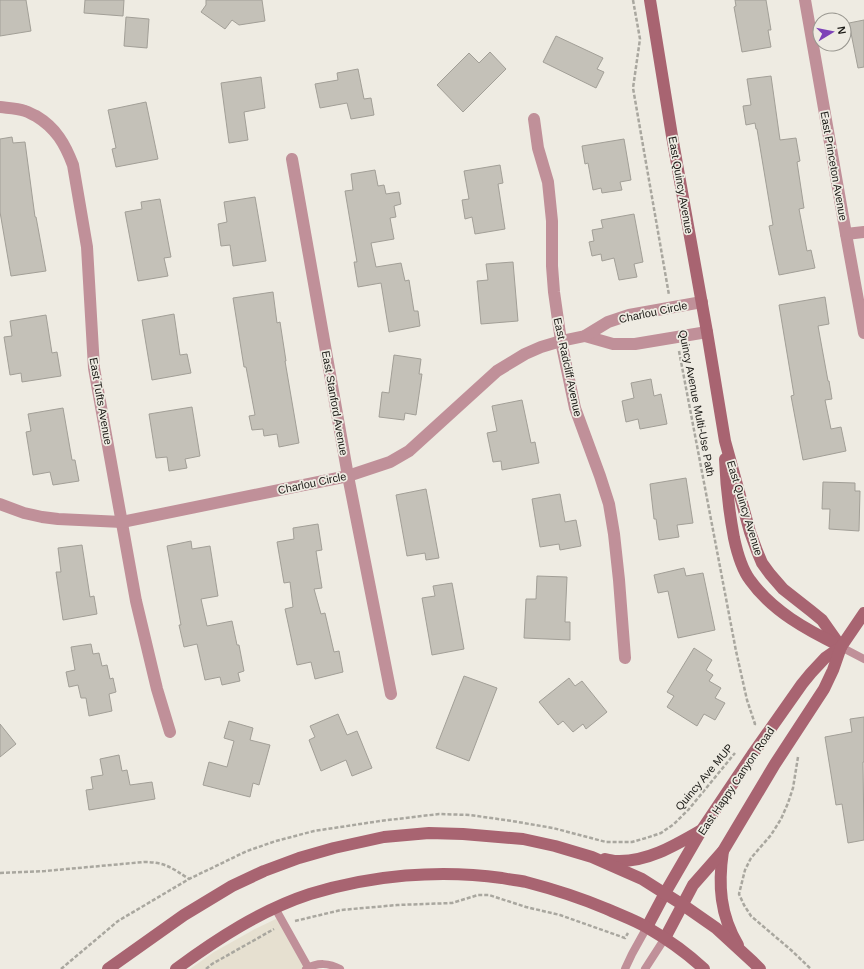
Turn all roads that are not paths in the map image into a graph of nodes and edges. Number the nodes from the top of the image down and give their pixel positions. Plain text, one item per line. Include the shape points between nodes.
1 (650, 0) edge
2 (805, 0) edge
3 (0, 107) edge
4 (534, 119) dead end
5 (292, 159) dead end
6 (864, 232) edge
7 (846, 234) junction
8 (702, 302) junction
9 (707, 332) junction
10 (864, 333) edge
11 (585, 336) junction
12 (561, 340) junction
13 (725, 441) junction
14 (348, 476) junction
15 (0, 504) edge
16 (122, 522) junction
17 (864, 613) edge
18 (841, 647) junction
19 (625, 658) dead end
20 (864, 659) edge
21 (391, 694) dead end
22 (170, 732) dead end
23 (701, 831) junction
24 (723, 851) junction
25 (592, 857) junction
26 (665, 893) junction
27 (683, 905) junction
28 (275, 908) junction
29 (647, 928) junction
30 (665, 938) junction
31 (743, 953) junction
32 (307, 968) edge
33 (108, 969) edge
34 (176, 969) edge
35 (340, 969) edge
36 (625, 969) edge
37 (645, 969) edge
38 (704, 969) edge
39 (760, 969) edge

1 - 8 street, East Quincy Avenue
2 - 7 street, East Princeton Avenue
3 - 16 street, East Tufts Avenue via 26,111 52,128 68,152 73,165 86,247 94,368
4 - 12 street, East Radcliff Avenue via 538,148 548,182 554,292
5 - 14 street, East Stanford Avenue
6 - 7 street
7 - 10 street, East Princeton Avenue
8 - 9 street, East Quincy Avenue
8 - 11 street, Charlou Circle via 630,315 608,322
9 - 11 street, Charlou Circle via 634,344 613,344
9 - 13 street, East Quincy Avenue
11 - 12 street, Charlou Circle
12 - 14 street, Charlou Circle via 525,354 497,372 409,451 390,462
12 - 19 street, East Radcliff Avenue via 575,408 609,504 619,580
13 - 18 street, East Quincy Avenue via 750,532 762,563 783,589 822,620
13 - 18 street, East Quincy Avenue via 726,492 744,570 765,597 783,613 810,632
14 - 16 street, Charlou Circle
14 - 21 street, East Stanford Avenue
15 - 16 street, Charlou Circle via 42,517
16 - 22 street, East Tufts Avenue via 136,601
17 - 18 street, East Happy Canyon Road
18 - 20 lane
18 - 23 street, East Happy Canyon Road via 825,658 802,684
18 - 24 street, East Happy Canyon Road via 824,689
23 - 25 street via 643,858 617,861
23 - 26 street, East Happy Canyon Road
24 - 27 street, East Happy Canyon Road via 693,885
24 - 31 street via 721,896 728,923
25 - 26 street via 642,879
25 - 33 street via 523,839 463,834 429,833 384,837 334,848 264,871 232,886 184,914
26 - 27 street
26 - 29 street, East Happy Canyon Road
27 - 30 street, East Happy Canyon Road
27 - 31 street via 716,928
28 - 29 street via 309,894 388,877 463,874 525,882 565,893
28 - 32 lane
28 - 34 street via 203,949
29 - 30 street
29 - 36 lane
30 - 37 lane
30 - 38 street
31 - 39 street
32 - 35 lane via 327,964

